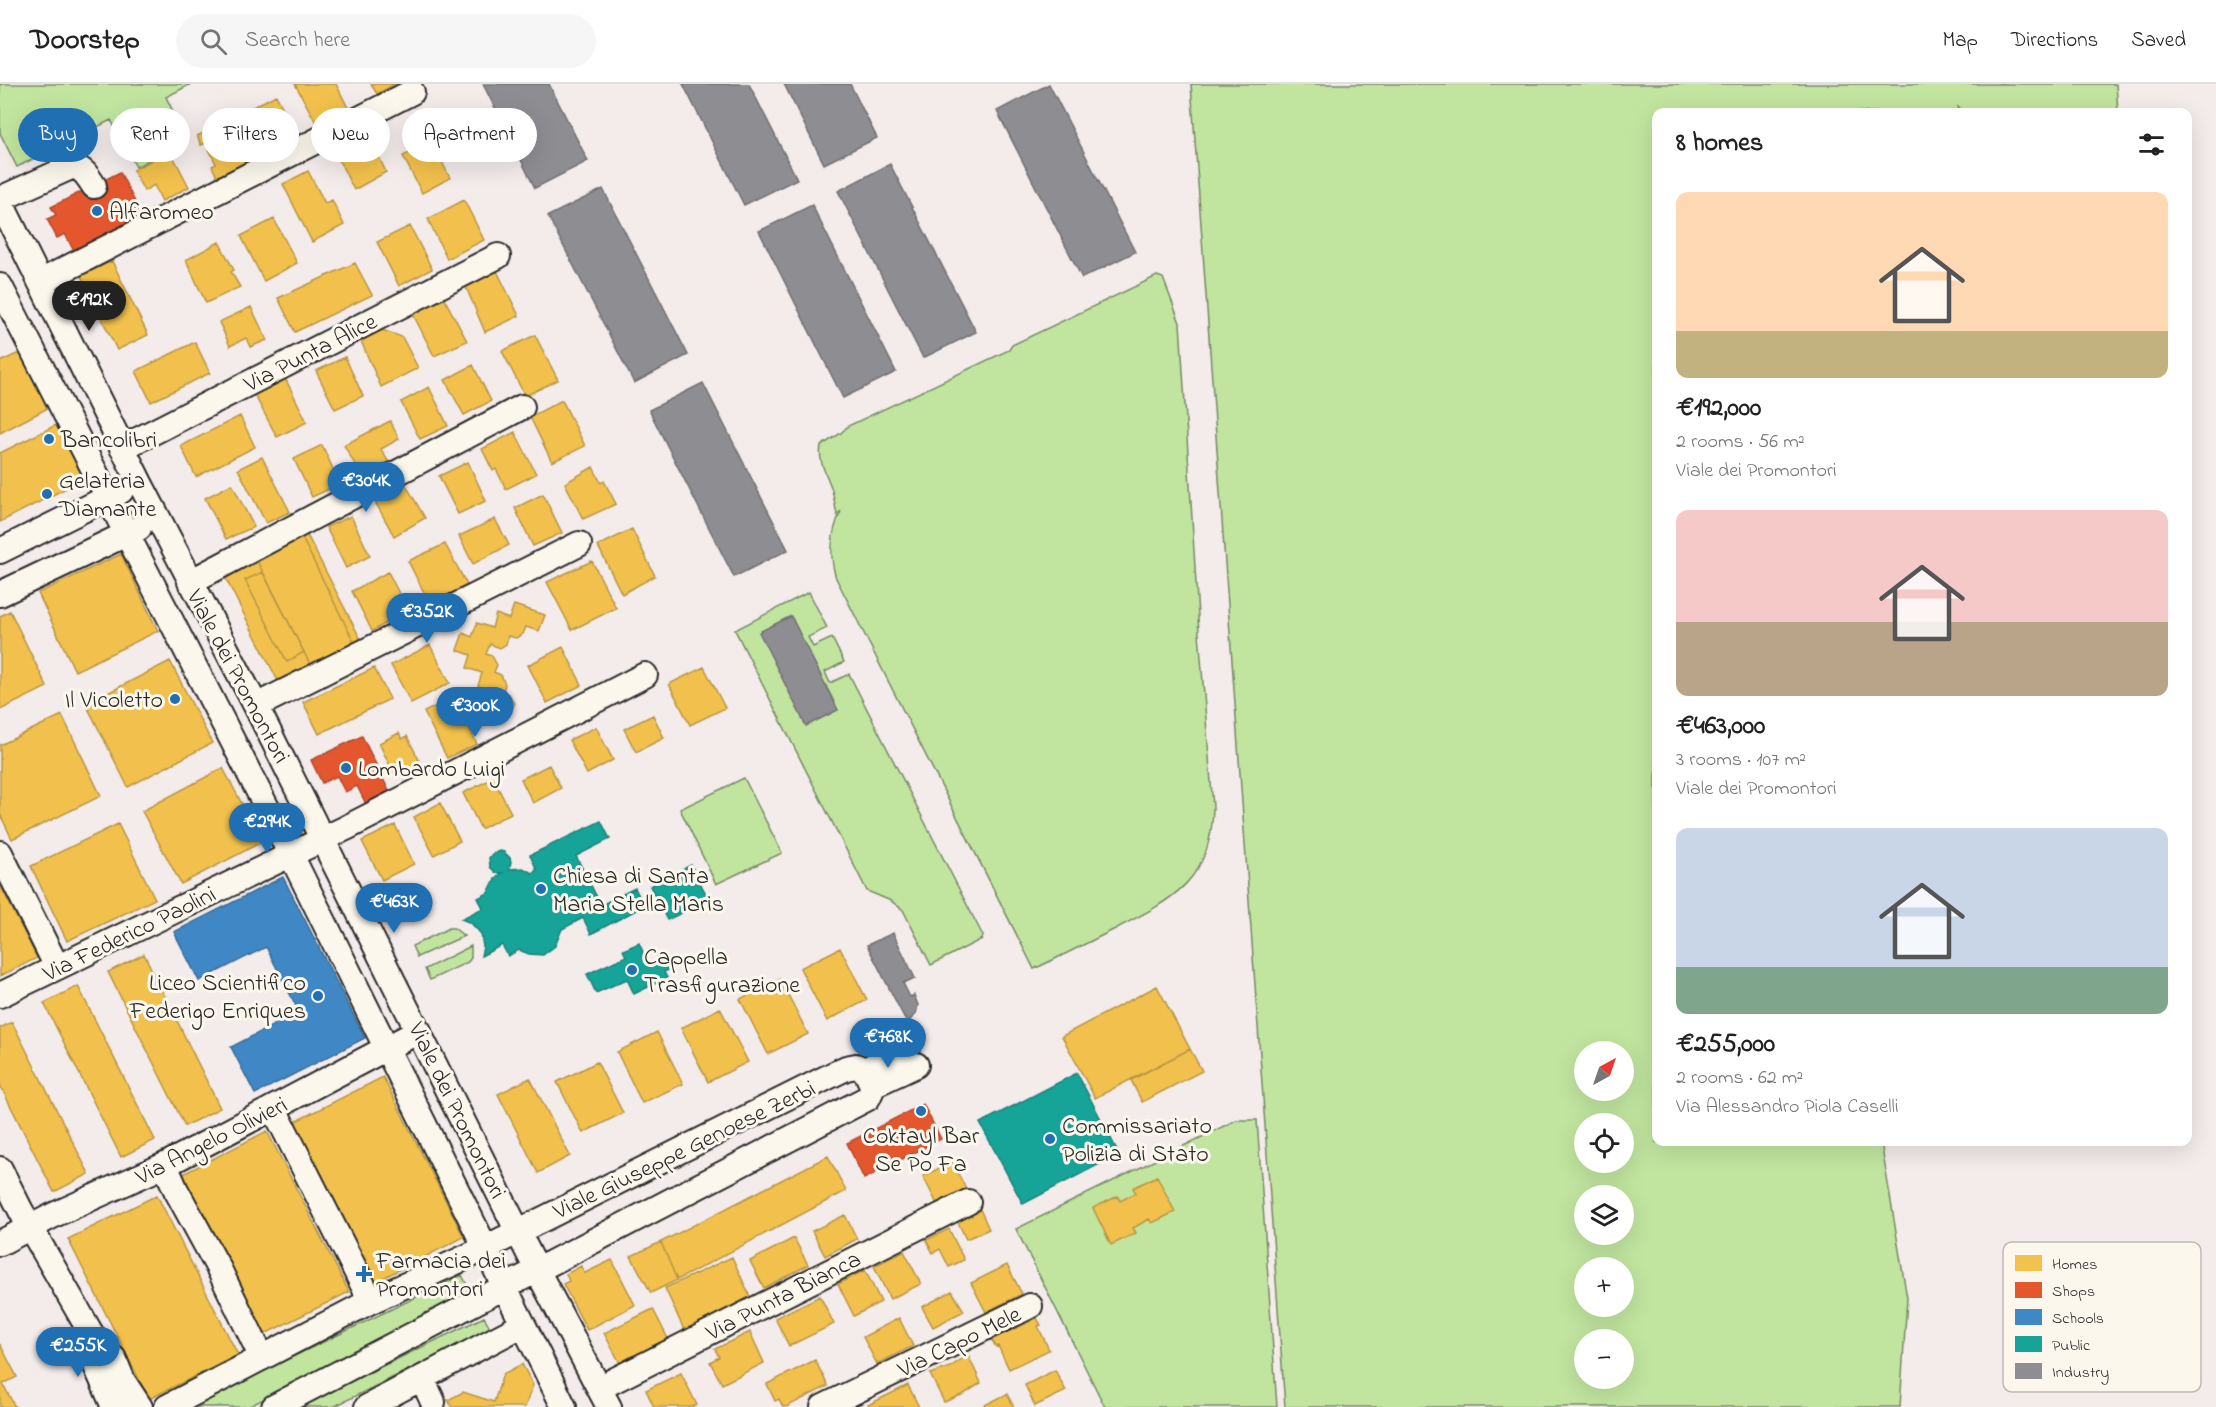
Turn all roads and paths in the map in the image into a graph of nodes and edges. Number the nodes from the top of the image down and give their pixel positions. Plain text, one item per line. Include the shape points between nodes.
1 (412, 92) dead end
2 (94, 186) dead end
3 (0, 200) edge
4 (498, 256) dead end
5 (40, 282) junction
6 (0, 286) edge
7 (522, 406) dead end
8 (122, 448) junction
9 (140, 483) junction
10 (108, 497) junction
11 (159, 519) junction
12 (126, 534) junction
13 (579, 544) dead end
14 (0, 551) edge
15 (190, 582) junction
16 (0, 594) edge
17 (645, 675) dead end
18 (256, 705) junction
19 (324, 839) junction
20 (0, 853) edge
21 (291, 855) junction
22 (57, 967) junction
23 (0, 995) edge
24 (419, 1031) junction
25 (387, 1047) junction
26 (912, 1056) dead end
27 (869, 1078) junction
28 (274, 1109) junction
29 (165, 1165) junction
30 (0, 1169) edge
31 (968, 1202) dead end
32 (31, 1227) junction
33 (518, 1231) junction
34 (0, 1243) edge
35 (485, 1248) junction
36 (537, 1270) junction
37 (503, 1287) junction
38 (371, 1301) junction
39 (1030, 1306) dead end
40 (522, 1325) junction
41 (92, 1335) junction
42 (262, 1358) junction
43 (422, 1378) junction
44 (604, 1398) edge
45 (433, 1402) dead end
46 (114, 1407) edge
47 (140, 1407) edge
48 (167, 1407) edge
49 (274, 1407) edge
50 (367, 1407) edge
51 (564, 1407) edge
52 (824, 1407) edge

1 - 5 street
2 - 3 street via 80,168 73,166
3 - 5 street, Viale dei Promontori
4 - 8 street, Via Punta Alice
5 - 8 street, Viale dei Promontori
6 - 10 street, Viale dei Promontori
7 - 15 street
8 - 9 street, Viale dei Promontori
9 - 10 street
9 - 11 street, Viale dei Promontori
10 - 12 street, Viale dei Promontori
10 - 14 street
11 - 12 street
11 - 15 street, Viale dei Promontori
12 - 16 street
12 - 21 street, Viale dei Promontori
13 - 18 street
15 - 18 street, Viale dei Promontori
17 - 19 street, Via Federico Paolini
18 - 19 street, Viale dei Promontori
19 - 21 street, Via Federico Paolini
19 - 24 street, Viale dei Promontori
20 - 22 street
21 - 22 street, Via Federico Paolini
21 - 25 street, Viale dei Promontori
22 - 23 street, Via Federico Paolini
24 - 25 street, Via Angelo Olivieri
24 - 33 street, Viale dei Promontori
25 - 28 street, Via Angelo Olivieri
25 - 35 street, Viale dei Promontori
26 - 27 street
27 - 33 street, Viale Giuseppe Genoese Zerbi via 859,1067 846,1068
27 - 36 street, Viale Giuseppe Genoese Zerbi via 872,1093 868,1098
28 - 29 street, Via Angelo Olivieri
28 - 38 street
29 - 32 street, Via Angelo Olivieri
29 - 42 street
30 - 32 street
31 - 44 street, Via Punta Bianca
32 - 34 street, Via Angelo Olivieri
32 - 41 street
33 - 35 street, Viale Giuseppe Genoese Zerbi
33 - 36 street, Viale dei Promontori
35 - 37 street, Viale dei Promontori
35 - 38 street, Viale Giuseppe Genoese Zerbi
36 - 37 street, Viale Giuseppe Genoese Zerbi
36 - 44 street, Viale dei Promontori
37 - 40 street, Viale dei Promontori
37 - 49 street, Viale Giuseppe Genoese Zerbi
38 - 42 street, Viale Giuseppe Genoese Zerbi
39 - 52 street, Via Capo Mele
40 - 43 street
40 - 51 street, Viale dei Promontori
41 - 46 street via 94,1364
41 - 47 street via 114,1359
42 - 48 street, Viale Giuseppe Genoese Zerbi
43 - 45 street
43 - 50 street

